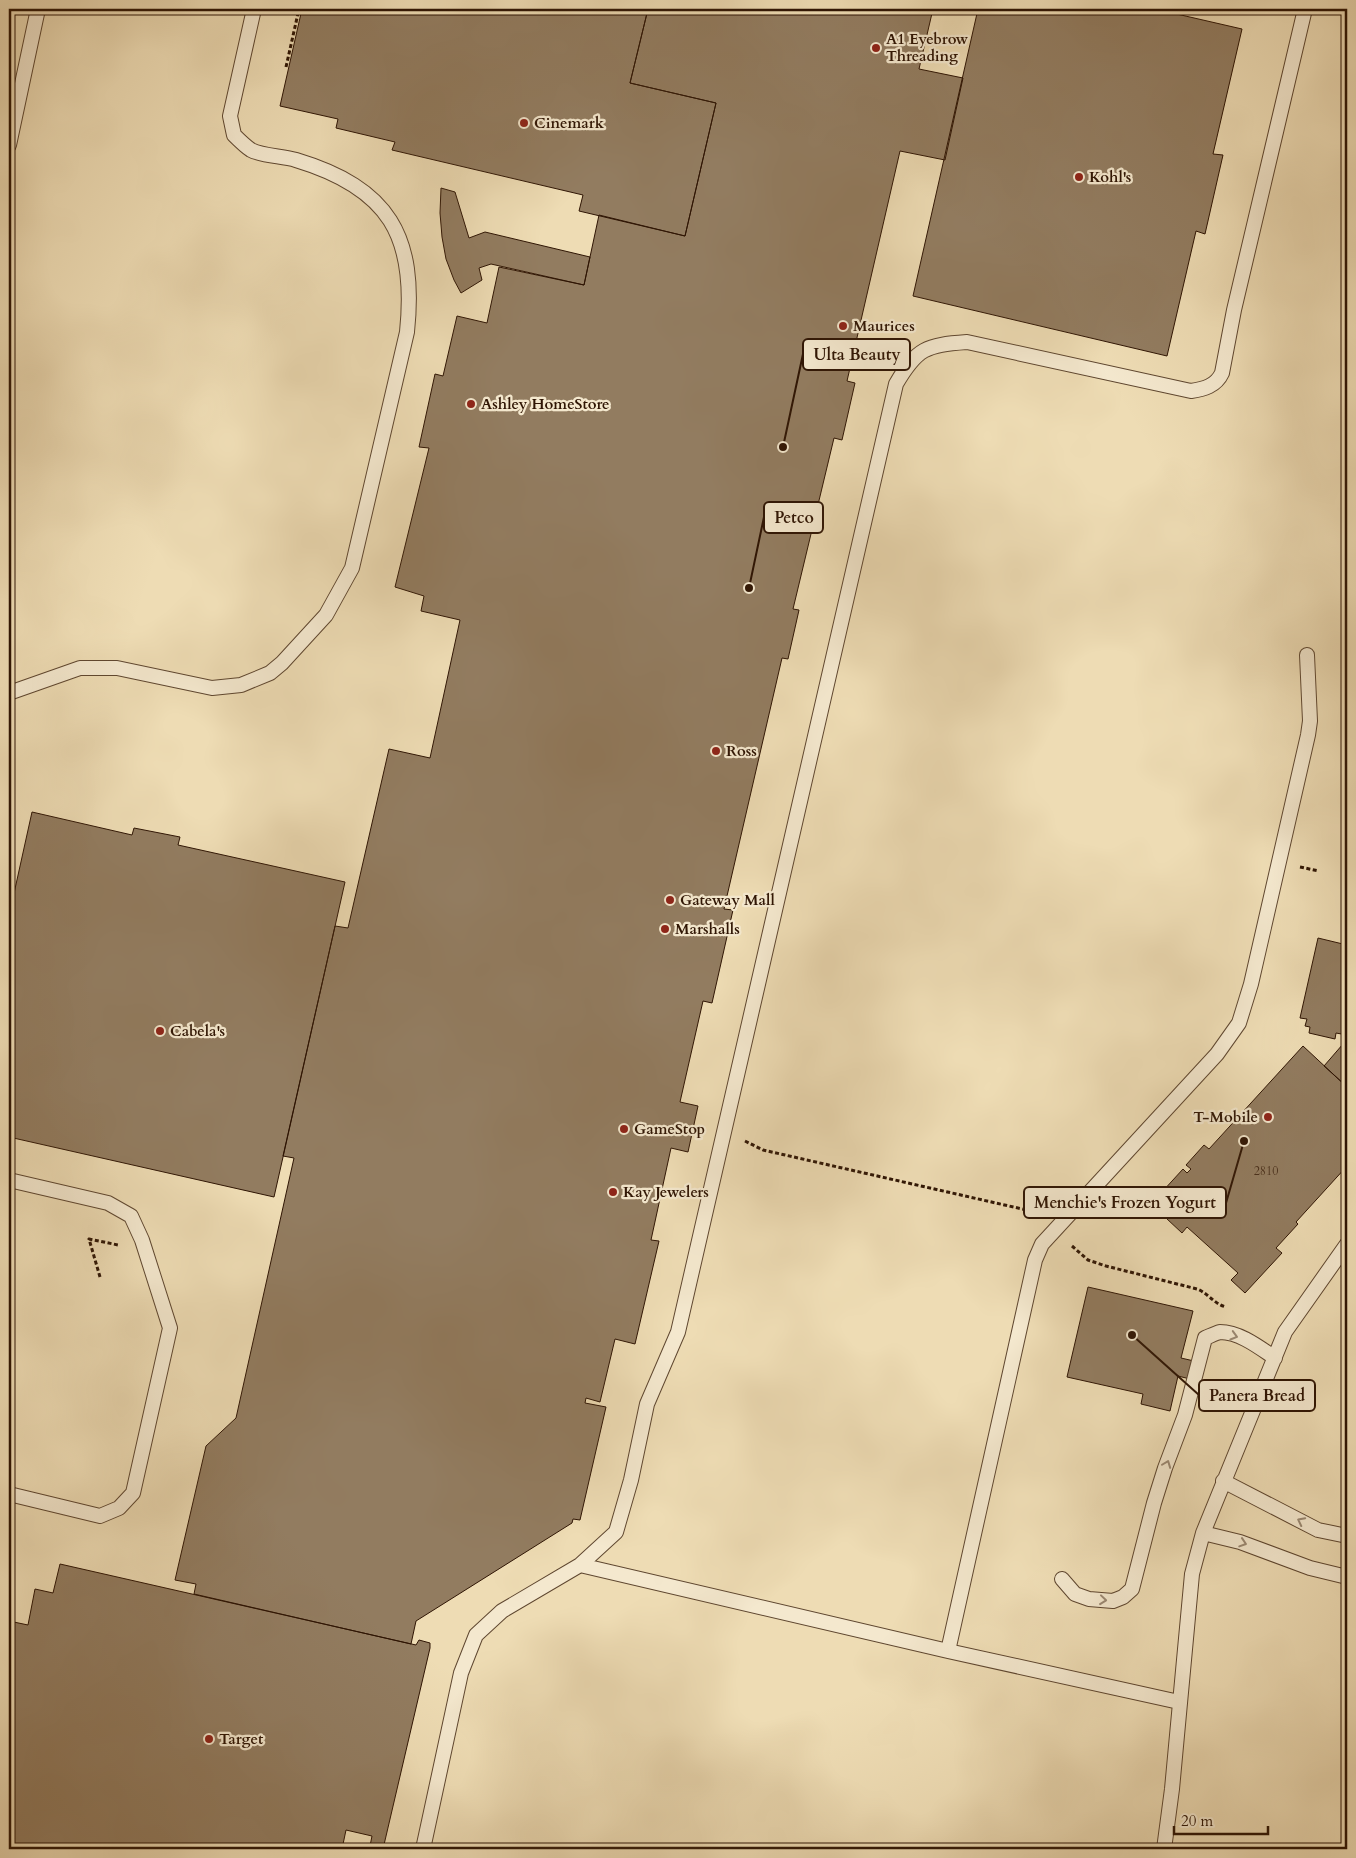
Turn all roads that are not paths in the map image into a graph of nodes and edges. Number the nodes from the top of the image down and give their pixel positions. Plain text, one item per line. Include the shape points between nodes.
1 (38, 9) edge
2 (254, 9) edge
3 (1305, 9) edge
4 (9, 145) edge
5 (1306, 655) dead end
6 (9, 692) edge
7 (9, 1180) edge
8 (1347, 1244) edge
9 (1275, 1358) junction
10 (1223, 1481) junction
11 (9, 1494) edge
12 (1203, 1533) junction
13 (1347, 1536) edge
14 (580, 1565) junction
15 (1347, 1577) edge
16 (1062, 1579) dead end
17 (948, 1651) junction
18 (1179, 1702) junction
19 (423, 1849) edge
20 (1164, 1849) edge

1 - 4 lane
2 - 6 lane via 230,116 234,136 252,151 332,172 357,186 380,206 393,223 406,267 410,302 407,332 352,568 326,615 282,663 256,680 212,688 117,668 80,668
3 - 14 lane via 1218,381 1202,390 1191,391 967,342 943,344 922,351 909,362 896,384 678,1332 647,1404 616,1532
5 - 17 lane via 1308,735 1251,984 1239,1023 1217,1054 1042,1244 1035,1260
7 - 11 lane via 108,1203 131,1216 170,1328 133,1493 119,1508 100,1516
8 - 9 lane via 1285,1332
9 - 10 lane
16 -> 9 lane via 1075,1594 1089,1599 1113,1601 1132,1588 1154,1503 1185,1415 1205,1338 1219,1332 1232,1334
10 - 12 lane
13 -> 10 lane via 1318,1530
12 -> 15 lane
12 - 18 lane via 1192,1574
14 - 17 lane
14 - 19 lane via 502,1611 476,1635 461,1673
17 - 18 lane
18 - 20 lane

